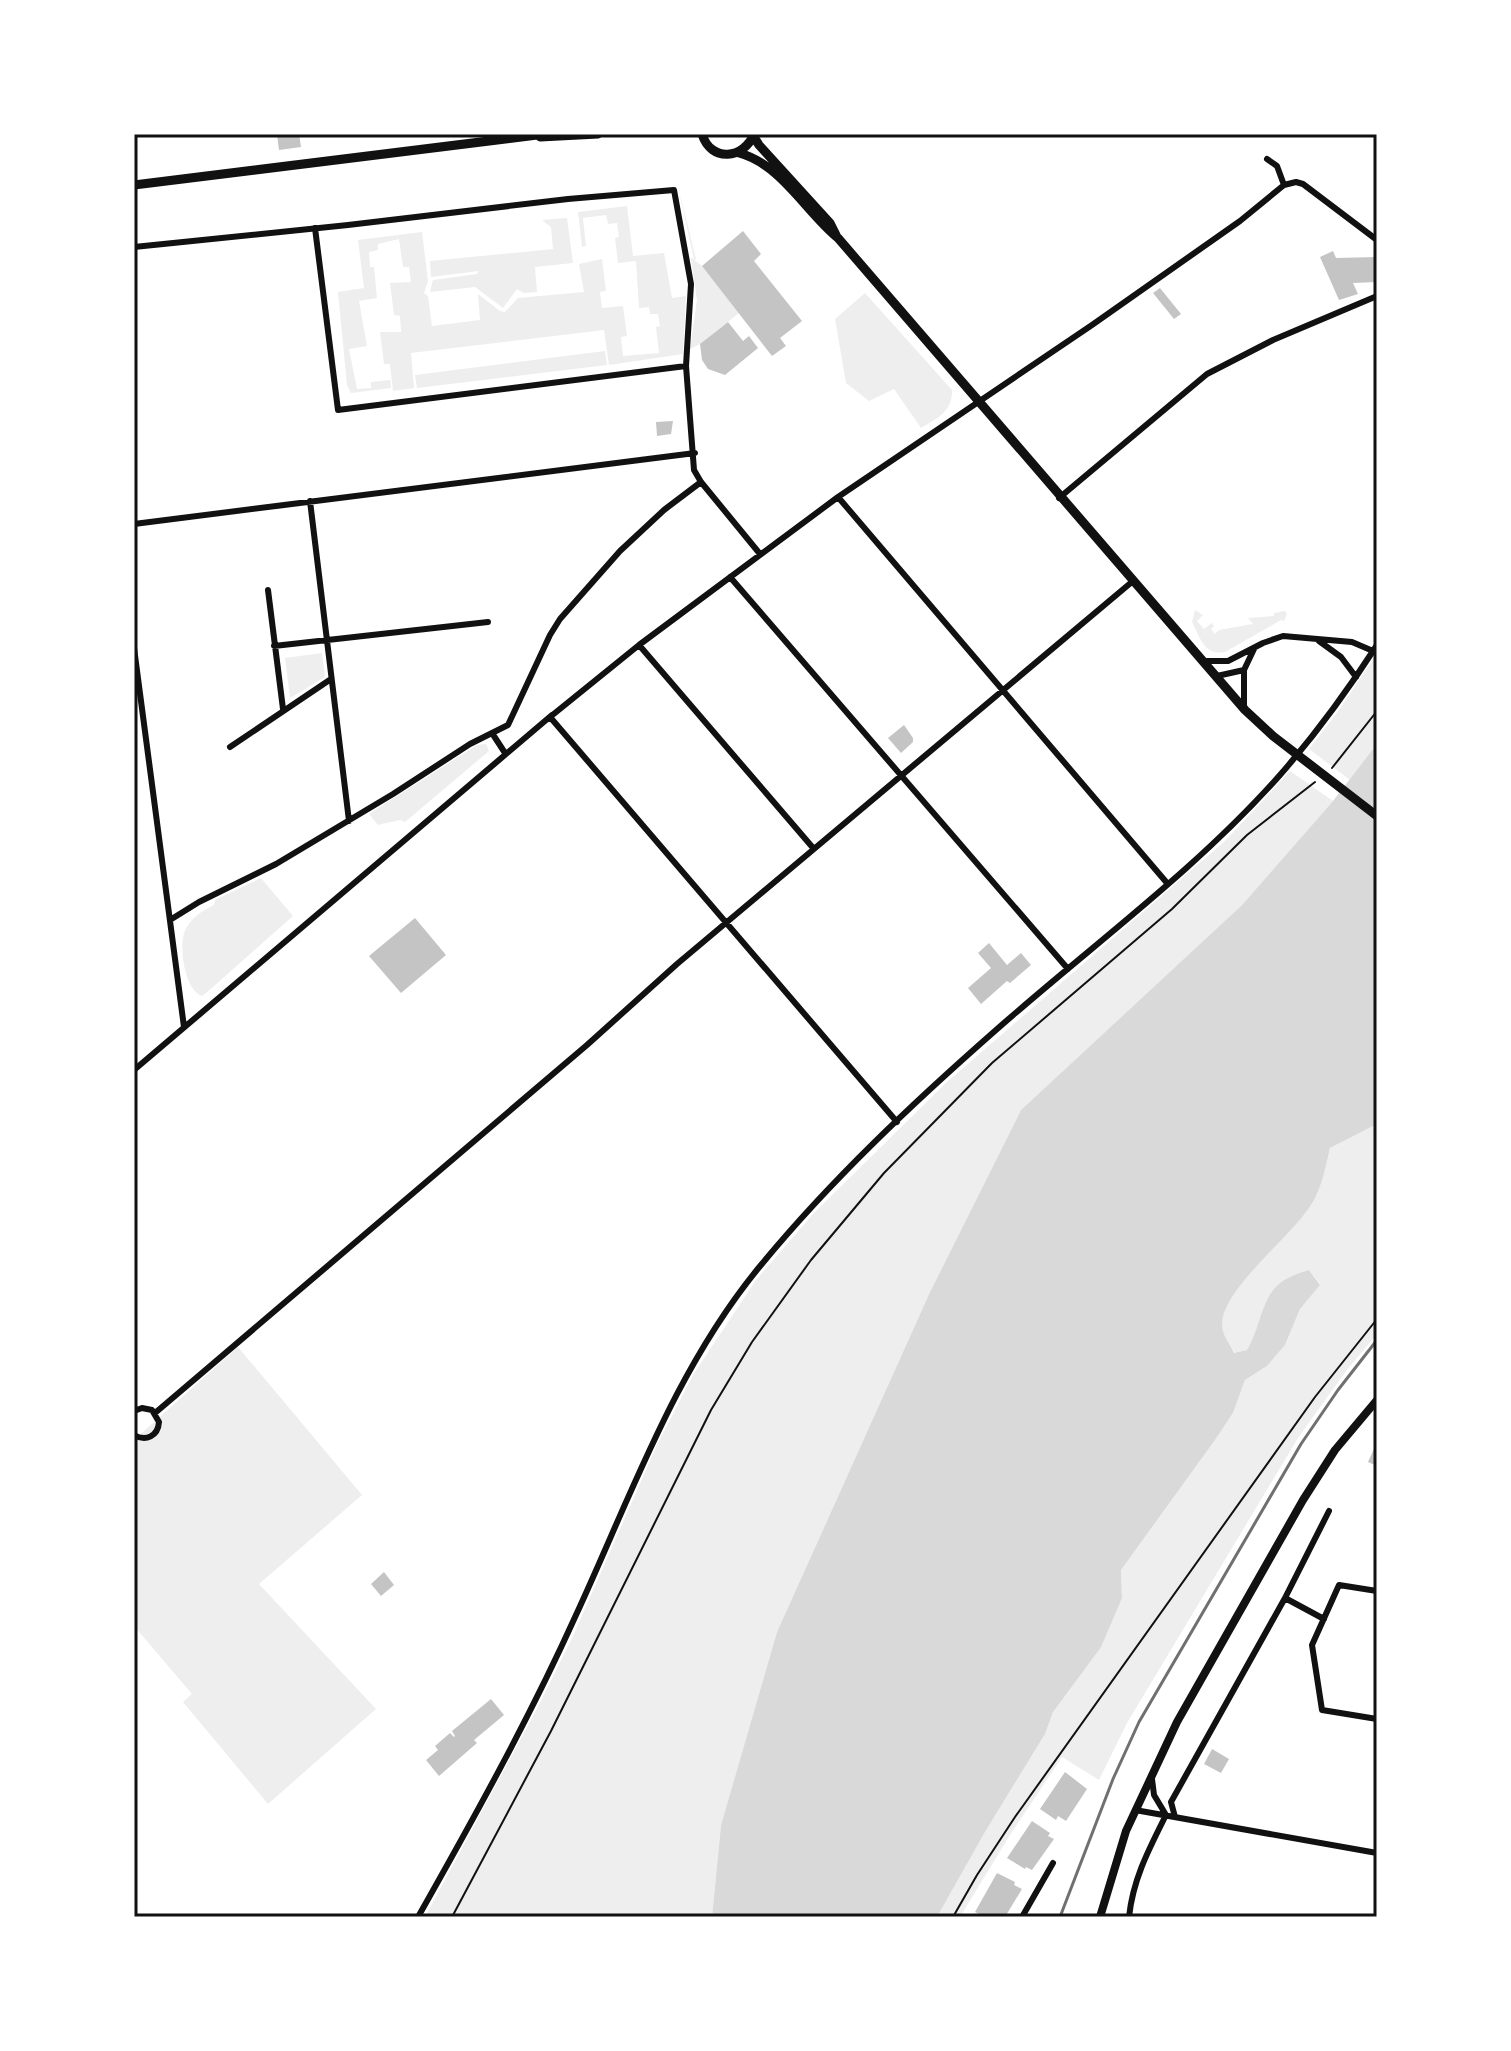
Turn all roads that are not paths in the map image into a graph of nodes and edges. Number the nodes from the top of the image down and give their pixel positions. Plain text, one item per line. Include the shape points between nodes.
1 (545, 134) edge
2 (598, 134) edge
3 (754, 135) edge
4 (700, 136) edge
5 (529, 138) junction
6 (739, 153) junction
7 (1267, 159) dead end
8 (134, 185) edge
9 (1284, 185) junction
10 (315, 228) junction
11 (838, 238) junction
12 (1377, 240) edge
13 (134, 247) edge
14 (1377, 296) edge
15 (686, 366) junction
16 (979, 403) junction
17 (695, 453) junction
18 (701, 482) junction
19 (838, 497) junction
20 (1059, 498) junction
21 (310, 501) junction
22 (134, 524) edge
23 (760, 554) junction
24 (730, 577) junction
25 (1133, 581) junction
26 (268, 590) dead end
27 (488, 622) dead end
28 (327, 640) junction
29 (1319, 641) junction
30 (639, 645) junction
31 (274, 646) junction
32 (134, 648) edge
33 (1375, 648) edge
34 (1254, 649) junction
35 (1201, 661) junction
36 (1244, 670) junction
37 (1214, 676) junction
38 (1356, 677) junction
39 (331, 679) junction
40 (1004, 692) junction
41 (283, 709) junction
42 (1245, 710) junction
43 (550, 717) junction
44 (492, 733) junction
45 (230, 747) dead end
46 (505, 753) junction
47 (901, 775) junction
48 (1377, 816) edge
49 (349, 821) junction
50 (814, 849) junction
51 (1167, 883) junction
52 (170, 920) junction
53 (727, 923) junction
54 (1068, 969) junction
55 (184, 1027) junction
56 (134, 1070) edge
57 (897, 1122) junction
58 (1377, 1400) edge
59 (134, 1411) edge
60 (155, 1413) junction
61 (134, 1435) edge
62 (1329, 1511) dead end
63 (1377, 1591) edge
64 (1285, 1598) junction
65 (1324, 1619) junction
66 (1377, 1719) edge
67 (1151, 1774) junction
68 (1135, 1810) junction
69 (1166, 1815) junction
70 (1175, 1817) junction
71 (1377, 1853) edge
72 (1053, 1863) dead end
73 (418, 1917) edge
74 (1022, 1917) edge
75 (1100, 1917) edge
76 (1129, 1917) edge

1 - 5 main road
2 - 5 main road
3 - 6 main road
3 - 11 main road
4 - 6 main road via 717,153
5 - 8 main road
6 - 11 main road via 765,166
7 - 9 street via 1277,166
9 - 12 street via 1303,184
9 - 16 street
10 - 13 street
10 - 15 street via 338,410
10 - 15 street via 674,190 691,284
11 - 16 main road
14 - 20 street via 1207,374
15 - 17 street
16 - 19 street
16 - 20 main road
17 - 18 street via 694,470
17 - 21 street
18 - 23 street
18 - 44 street via 620,551 560,619 508,725
19 - 23 street
19 - 40 street
20 - 25 main road
21 - 22 street
21 - 28 street
23 - 24 street
24 - 30 street
24 - 47 street
25 - 35 main road
25 - 40 street
26 - 31 street
27 - 28 street
28 - 31 street
28 - 39 street
29 - 33 street
29 - 34 street via 1283,636
29 - 38 street
30 - 43 street
30 - 50 street
31 - 41 street
32 - 52 street
33 - 38 street
34 - 35 street via 1228,661
34 - 36 street
35 - 37 main road
36 - 37 street
36 - 42 street
37 - 42 main road
38 - 51 street via 1281,774
39 - 41 street
39 - 49 street
40 - 47 street
40 - 51 street
41 - 45 street
42 - 48 main road
43 - 46 street via 555,713
43 - 53 street
44 - 46 street
44 - 49 street
46 - 55 street
47 - 50 street
47 - 54 street
49 - 52 street
50 - 53 street
51 - 54 street
52 - 55 street
53 - 57 street
53 - 60 street
54 - 57 street
55 - 56 street
57 - 73 street via 764,1261 715,1328 644,1459 529,1715
58 - 67 main road via 1335,1450 1273,1549
59 - 60 street via 147,1408
60 - 61 street via 159,1422 154,1435
62 - 64 street
63 - 65 street via 1339,1585
64 - 65 street
64 - 70 street via 1171,1802
65 - 66 street via 1312,1645 1322,1710
67 - 68 main road
67 - 69 street via 1154,1795
68 - 69 street
68 - 75 main road
69 - 70 street
69 - 76 street via 1138,1871
70 - 71 street
72 - 74 street

